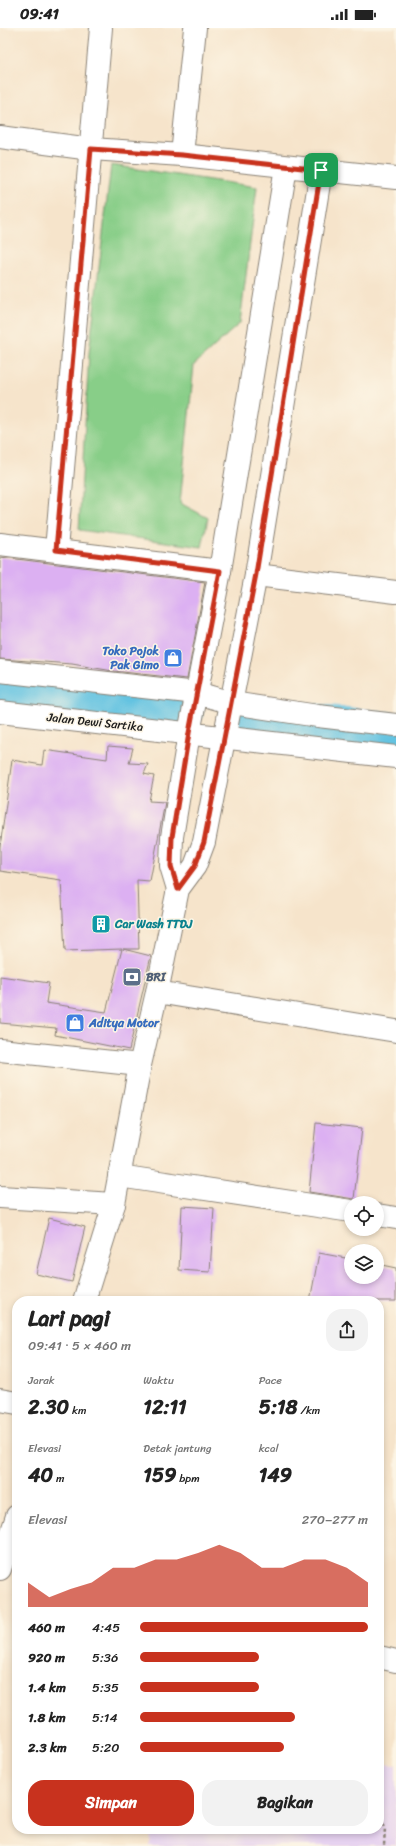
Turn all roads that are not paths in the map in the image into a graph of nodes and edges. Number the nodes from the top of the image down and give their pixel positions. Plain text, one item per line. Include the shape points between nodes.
1 (101, 28) edge
2 (195, 28) edge
3 (0, 136) edge
4 (91, 149) junction
5 (182, 155) junction
6 (286, 166) junction
7 (321, 170) junction
8 (396, 178) edge
9 (0, 544) edge
10 (56, 550) junction
11 (220, 571) junction
12 (256, 574) junction
13 (396, 592) edge
14 (0, 671) edge
15 (198, 693) junction
16 (232, 703) junction
17 (0, 714) edge
18 (396, 725) edge
19 (189, 733) junction
20 (223, 738) junction
21 (396, 757) edge
22 (178, 889) junction
23 (157, 992) junction
24 (396, 1031) edge
25 (0, 1050) edge
26 (140, 1065) junction
27 (120, 1176) junction
28 (0, 1197) edge
29 (114, 1204) junction
30 (344, 1210) edge
31 (384, 1216) edge
32 (396, 1218) edge
33 (86, 1296) edge
34 (0, 1400) edge
35 (12, 1402) edge
36 (12, 1532) edge
37 (0, 1571) edge
38 (12, 1575) edge
39 (384, 1658) edge
40 (396, 1661) edge

1 - 4 street
2 - 5 street
3 - 4 street
4 - 5 street
4 - 10 street
5 - 6 street
6 - 7 street
6 - 11 street
7 - 8 street
7 - 12 street
9 - 10 street
10 - 11 street
11 - 15 street
12 - 13 street
12 - 16 street
14 - 15 street
15 - 16 street
15 - 19 street
16 - 18 street
16 - 20 street
17 - 19 street, Jalan Dewi Sartika
19 - 20 street, Jalan Dewi Sartika
19 - 22 street via 172,837 171,866
20 - 21 street, Jalan Dewi Sartika
20 - 22 street via 204,842 195,866
22 - 23 street
23 - 24 street
23 - 26 street
25 - 26 street
26 - 27 street
27 - 29 street
27 - 30 street
28 - 29 street
29 - 33 street
31 - 32 street
34 - 35 street
36 - 37 street
37 - 38 street
39 - 40 street

